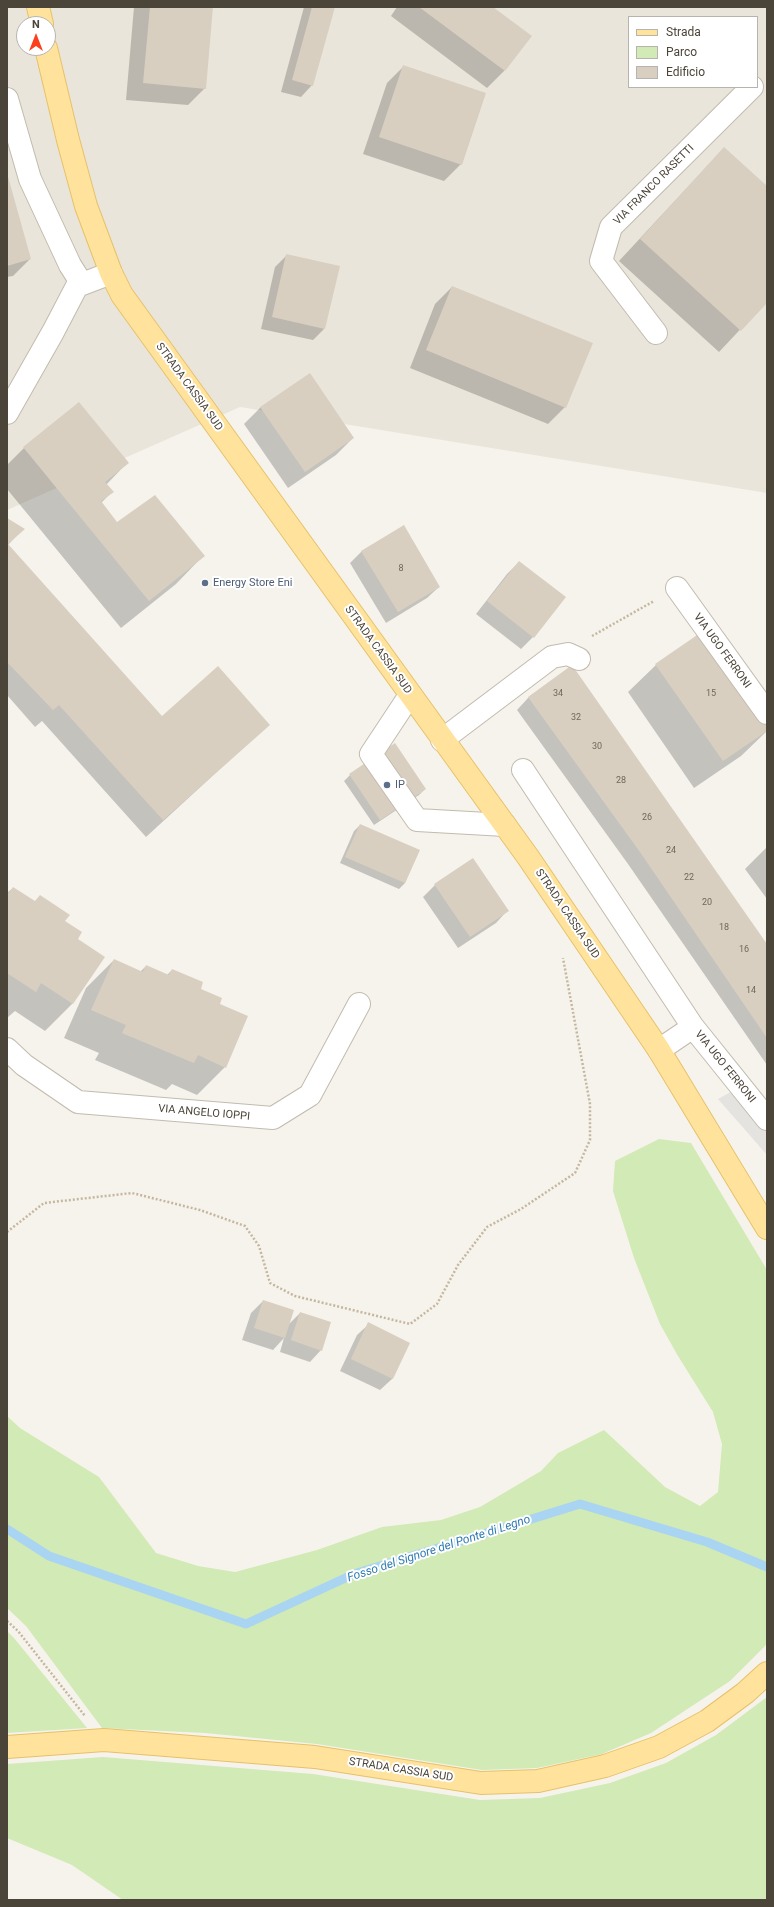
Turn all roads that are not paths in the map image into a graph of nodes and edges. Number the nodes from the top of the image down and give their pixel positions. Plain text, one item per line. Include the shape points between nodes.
1 (48, 56) edge
2 (758, 81) edge
3 (767, 87) edge
4 (751, 88) edge
5 (7, 99) edge
6 (111, 273) junction
7 (82, 284) junction
8 (656, 333) dead end
9 (7, 413) edge
10 (677, 588) road end
11 (575, 652) road end
12 (410, 696) junction
13 (767, 713) edge
14 (442, 740) junction
15 (522, 770) dead end
16 (505, 825) junction
17 (359, 1004) dead end
18 (693, 1027) junction
19 (7, 1049) edge
20 (659, 1050) junction
21 (767, 1119) edge
22 (767, 1228) edge
23 (767, 1673) edge
24 (7, 1747) edge

1 - 6 main road, STRADA CASSIA SUD via 86,206
2 - 3 street
4 - 8 street, VIA FRANCO RASETTI via 611,227 601,261
5 - 7 street via 30,179 70,265
6 - 7 street
6 - 12 main road, STRADA CASSIA SUD via 122,295
7 - 9 street via 76,286
10 - 13 street, VIA UGO FERRONI
11 - 14 street via 552,657
12 - 14 main road, STRADA CASSIA SUD
12 - 16 street via 371,754 417,820
14 - 16 main road, STRADA CASSIA SUD
15 - 18 street
16 - 20 main road, STRADA CASSIA SUD
17 - 19 street, VIA ANGELO IOPPI via 310,1095 273,1118 78,1102 24,1065
18 - 20 street, VIA UGO FERRONI
18 - 21 street, VIA UGO FERRONI
20 - 22 main road, STRADA CASSIA SUD
23 - 24 main road, STRADA CASSIA SUD via 707,1721 659,1747 606,1766 538,1781 481,1783 315,1757 104,1740

